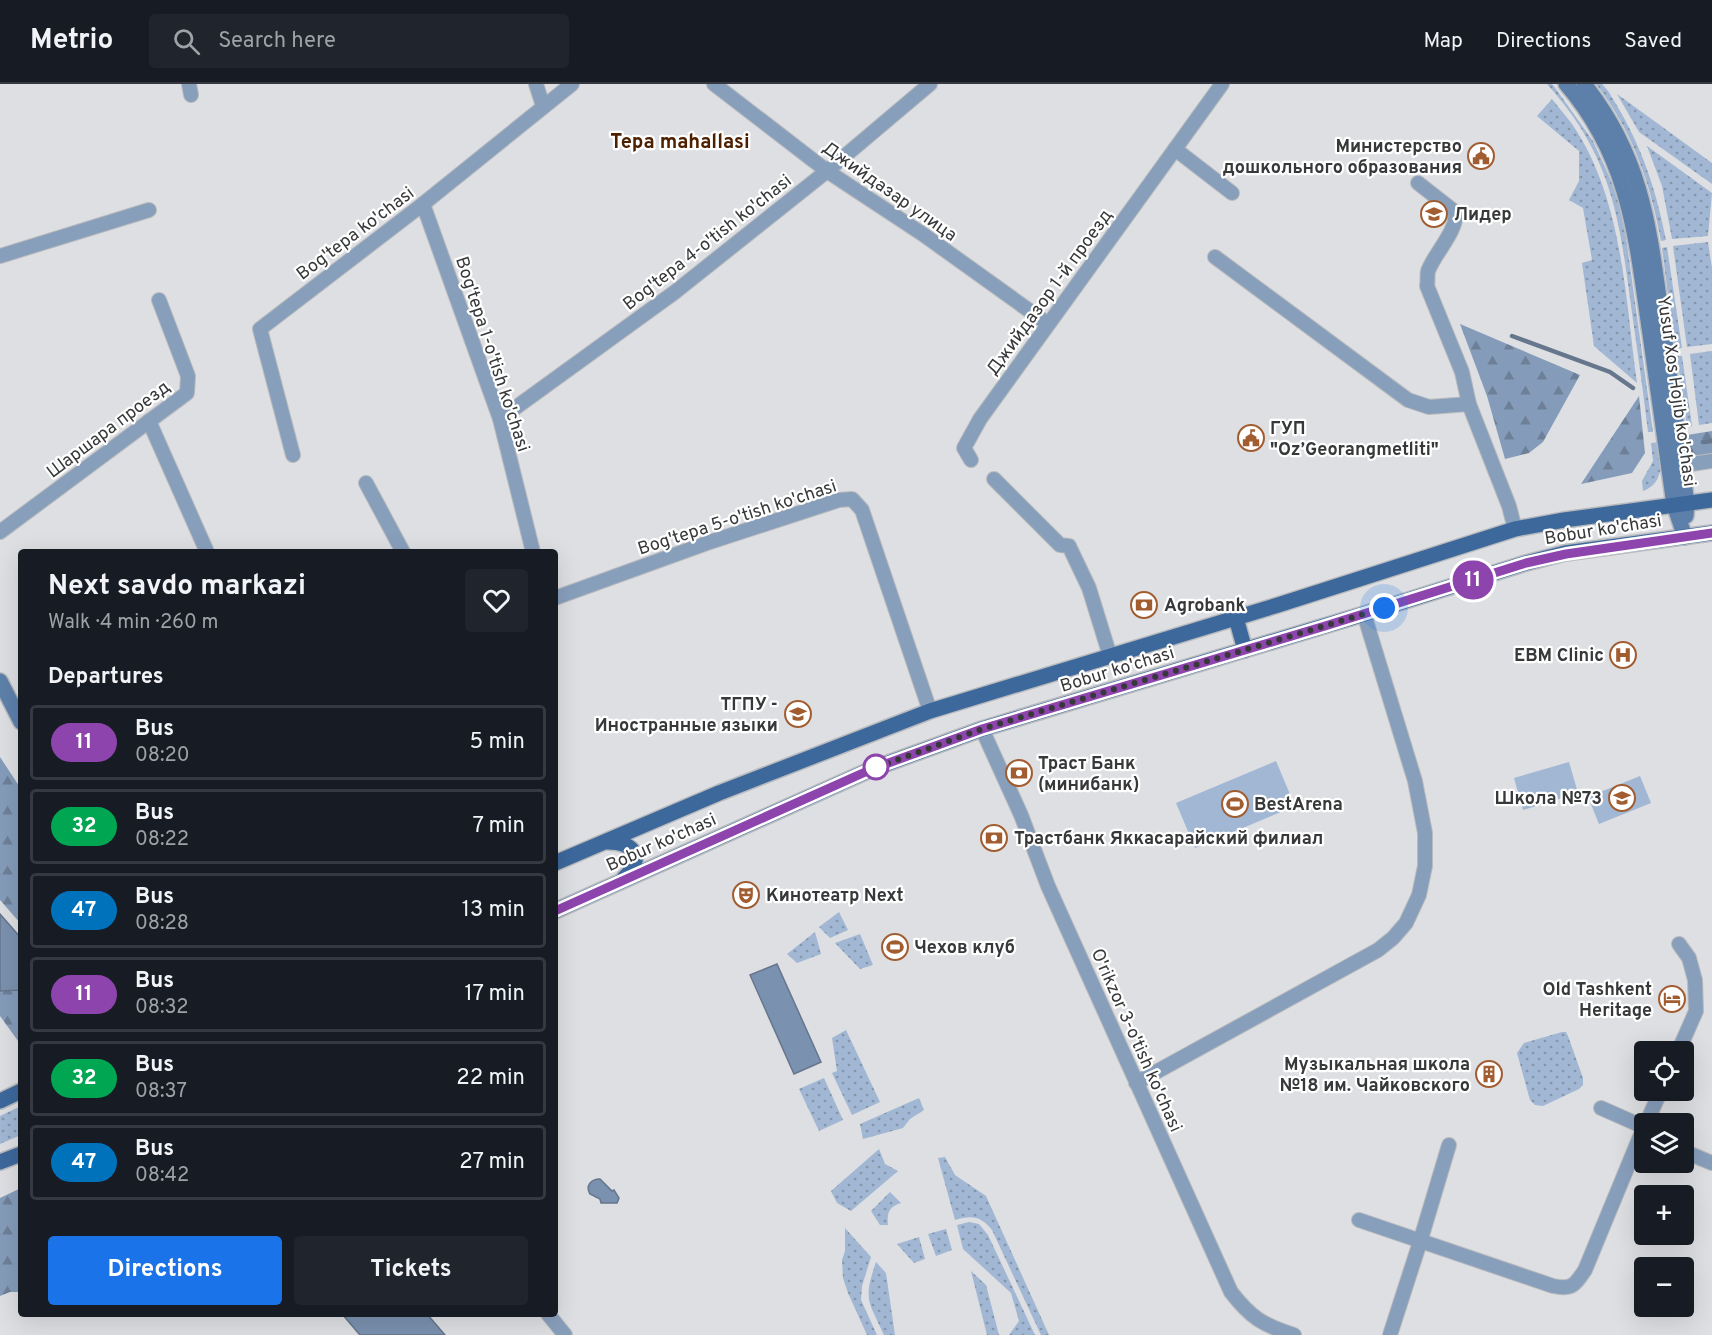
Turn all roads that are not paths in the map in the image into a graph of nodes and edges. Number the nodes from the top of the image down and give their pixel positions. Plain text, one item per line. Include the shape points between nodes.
1 (536, 84) edge
2 (572, 84) edge
3 (714, 84) edge
4 (930, 84) edge
5 (1222, 84) edge
6 (1566, 84) edge
7 (1584, 84) edge
8 (543, 106) junction
9 (1175, 149) junction
10 (827, 171) junction
11 (1418, 183) dead end
12 (1232, 193) dead end
13 (423, 204) junction
14 (148, 210) dead end
15 (0, 256) edge
16 (1215, 257) dead end
17 (159, 300) dead end
18 (1048, 324) junction
19 (1469, 404) junction
20 (500, 419) junction
21 (149, 421) junction
22 (293, 455) dead end
23 (971, 460) dead end
24 (1712, 461) edge
25 (1675, 466) junction
26 (994, 479) dead end
27 (366, 483) dead end
28 (1712, 500) edge
29 (1681, 504) junction
30 (1515, 530) junction
31 (0, 532) edge
32 (1712, 533) edge
33 (1685, 537) junction
34 (206, 549) edge
35 (401, 549) edge
36 (532, 549) edge
37 (558, 597) edge
38 (1364, 614) junction
39 (1236, 618) junction
40 (1245, 650) junction
41 (1110, 656) junction
42 (0, 681) edge
43 (930, 711) junction
44 (18, 716) edge
45 (982, 729) junction
46 (604, 842) junction
47 (558, 862) edge
48 (619, 882) dead end
49 (558, 910) edge
50 (1678, 944) dead end
51 (1683, 1041) edge
52 (1136, 1083) junction
53 (18, 1092) edge
54 (0, 1101) edge
55 (1601, 1108) dead end
56 (1634, 1124) edge
57 (1449, 1145) dead end
58 (1634, 1153) edge
59 (18, 1155) edge
60 (1694, 1156) edge
61 (0, 1162) edge
62 (1712, 1163) edge
63 (1359, 1220) dead end
64 (1420, 1242) junction
65 (551, 1317) edge
66 (1265, 1331) edge
67 (566, 1335) edge
68 (1294, 1335) edge
69 (1390, 1335) edge

1 - 8 street
2 - 8 street, Bog'tepa ko'chasi
3 - 10 street, Джийдазар улица
4 - 10 street, Bog'tepa 4-o'tish ko'chasi
5 - 9 street, Джийдазор 1-й проезд
6 - 25 main road, Yusuf Xos Hojib ko'chasi via 1600,132 1628,203
7 - 25 main road, Yusuf Xos Hojib ko'chasi via 1620,138 1642,196 1652,246
8 - 13 street, Bog'tepa ko'chasi
9 - 12 street
9 - 18 street, Джийдазор 1-й проезд
10 - 18 street, Джийдазар улица
10 - 20 street, Bog'tepa 4-o'tish ko'chasi via 675,292
11 - 19 street via 1455,212 1454,226 1428,271 1427,286 1462,372
13 - 20 street, Bog'tepa 1-o'tish ko'chasi
13 - 22 street, Bog'tepa ko'chasi via 260,329
14 - 15 street
16 - 19 street via 1408,400 1429,406
17 - 21 street, Шаршара проезд via 188,376 187,393
18 - 23 street, Джийдазор 1-й проезд via 969,438 964,447
19 - 30 street
20 - 36 street, Bog'tepa 1-o'tish ko'chasi
21 - 31 street, Шаршара проезд
21 - 34 street
24 - 25 street
25 - 29 main road, Yusuf Xos Hojib ko'chasi
26 - 41 street via 1060,545 1069,546 1089,588
27 - 35 street
28 - 29 main road, Bobur ko'chasi
29 - 30 main road, Bobur ko'chasi
29 - 33 main road, Yusuf Xos Hojib ko'chasi
30 - 39 main road, Bobur ko'chasi
32 - 33 main road, Bobur ko'chasi
33 - 38 main road, Bobur ko'chasi via 1547,557
37 - 43 street, Bog'tepa 5-o'tish ko'chasi via 732,535 852,499 862,510
38 - 40 main road, Bobur ko'chasi
38 - 52 street via 1415,781 1425,833 1425,866 1419,895 1406,923 1378,950
39 - 40 main road
39 - 41 main road, Bobur ko'chasi
40 - 45 main road, Bobur ko'chasi
41 - 43 main road, Bobur ko'chasi
42 - 44 main road
43 - 46 main road, Bobur ko'chasi
45 - 49 main road, Bobur ko'chasi via 872,769
45 - 52 street, O'rikzor 3-o'tish ko'chasi
46 - 47 main road, Bobur ko'chasi
46 - 48 main road via 621,842 633,852 636,862 632,871
50 - 51 street via 1689,957 1695,980 1696,1011
52 - 66 street, O'rikzor 3-o'tish ko'chasi via 1231,1292
53 - 54 main road
55 - 56 street
57 - 64 street
58 - 64 street via 1585,1270 1572,1286 1553,1287
59 - 61 main road
60 - 62 street
63 - 64 street
64 - 69 street
65 - 67 street
66 - 68 street, O'rikzor 3-o'tish ko'chasi

